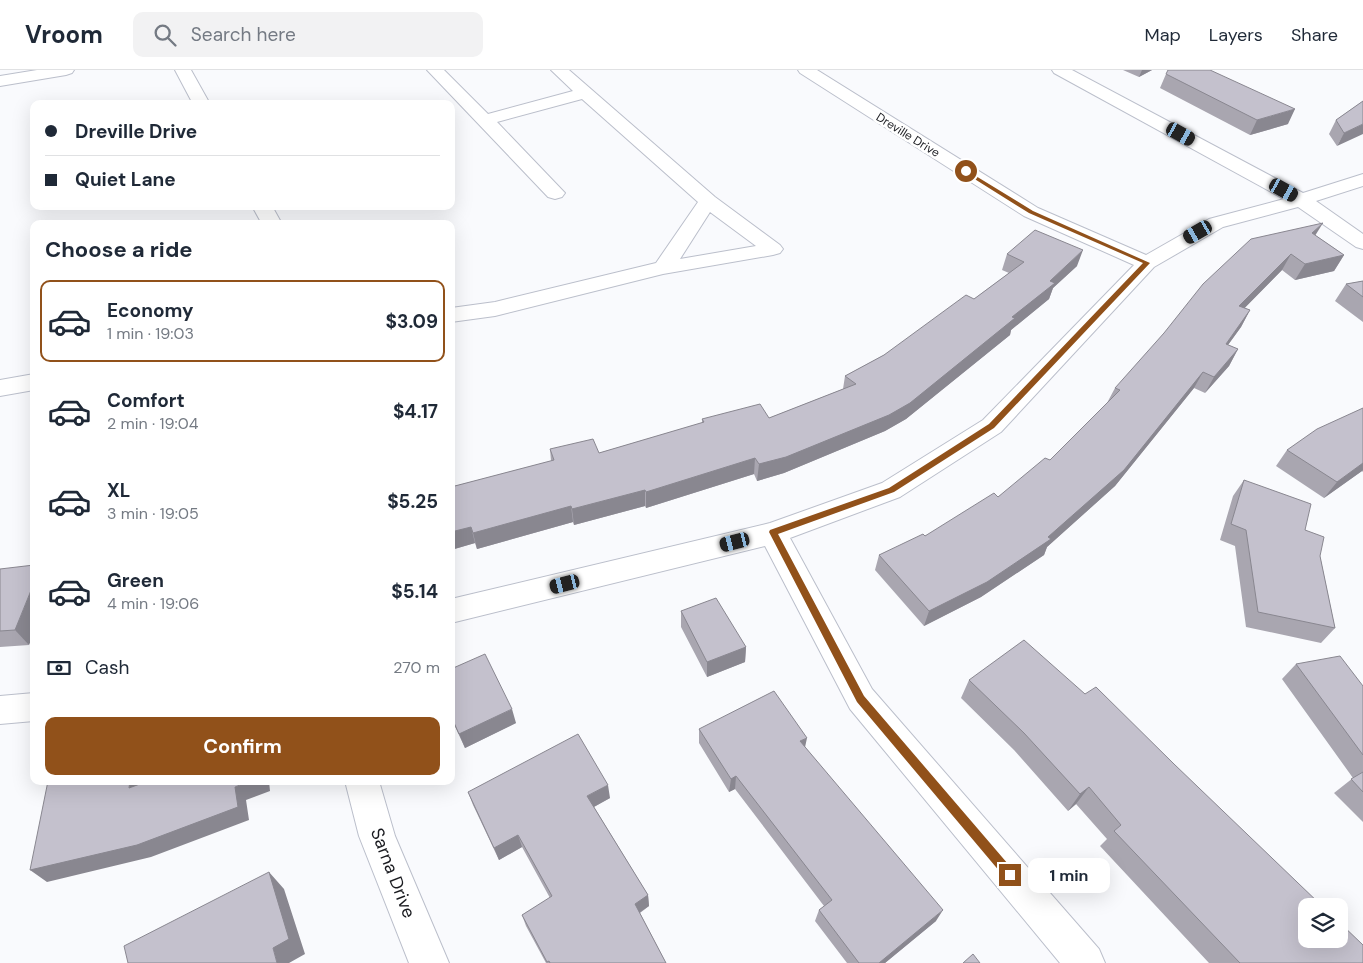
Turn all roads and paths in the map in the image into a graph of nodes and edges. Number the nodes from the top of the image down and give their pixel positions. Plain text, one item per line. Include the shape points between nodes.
1 (66, 70) edge
2 (183, 70) edge
3 (435, 70) edge
4 (559, 70) edge
5 (806, 70) edge
6 (1060, 70) edge
7 (0, 81) edge
8 (586, 93) junction
9 (200, 100) edge
10 (485, 120) junction
11 (1363, 180) edge
12 (555, 193) dead end
13 (1301, 200) junction
14 (708, 201) junction
15 (1363, 243) edge
16 (1147, 263) junction
17 (662, 268) junction
18 (455, 314) edge
19 (30, 383) edge
20 (0, 388) edge
21 (773, 532) junction
22 (455, 611) edge
23 (30, 707) edge
24 (0, 710) edge
25 (363, 785) edge
26 (429, 963) edge
27 (1085, 963) edge

1 - 7 street
2 - 9 street
3 - 10 street
4 - 8 street
5 - 16 street, Dreville Drive via 1031,212
6 - 13 street
8 - 10 street
8 - 14 street
10 - 12 street
11 - 13 street
13 - 15 street
13 - 16 street via 1216,222
14 - 17 street
14 - 17 street via 773,249
16 - 21 street via 992,426 892,490
17 - 18 street via 495,309
19 - 20 street
21 - 22 street
21 - 27 street via 861,699
23 - 24 street
25 - 26 street, Sarna Drive via 377,836

